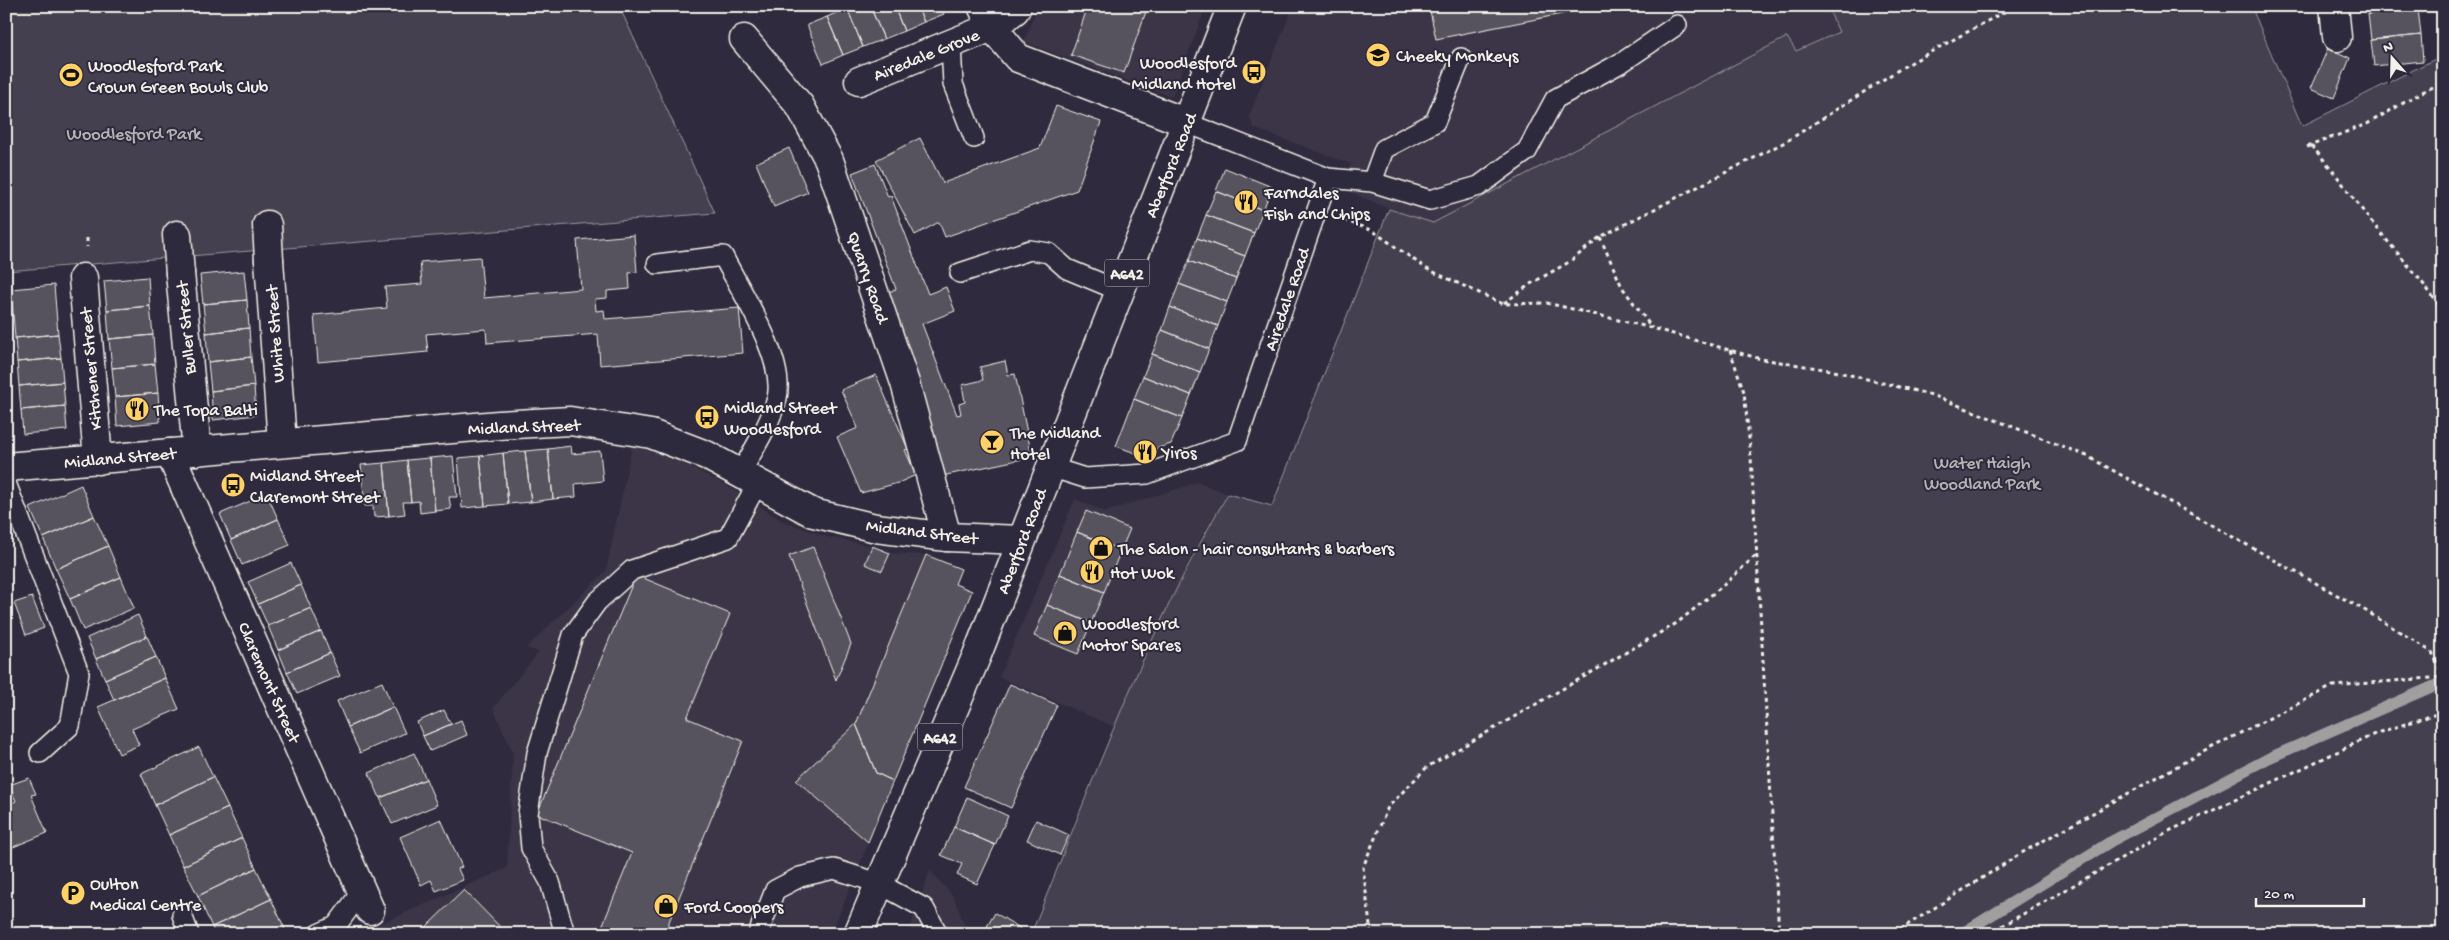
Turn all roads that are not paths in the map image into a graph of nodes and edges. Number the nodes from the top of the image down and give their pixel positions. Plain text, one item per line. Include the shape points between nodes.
1 (1016, 6) edge
2 (1232, 6) edge
3 (2334, 6) edge
4 (987, 17) edge
5 (1677, 24) dead end
6 (2337, 37) dead end
7 (744, 40) dead end
8 (951, 44) junction
9 (1461, 58) dead end
10 (859, 81) dead end
11 (1187, 123) junction
12 (974, 138) dead end
13 (1328, 178) junction
14 (1372, 182) junction
15 (267, 225) dead end
16 (177, 235) dead end
17 (657, 264) dead end
18 (960, 273) dead end
19 (83, 278) dead end
20 (1120, 291) junction
21 (282, 444) junction
22 (197, 451) junction
23 (170, 453) junction
24 (98, 460) junction
25 (6, 467) edge
26 (1050, 467) junction
27 (749, 479) junction
28 (6, 483) edge
29 (947, 538) junction
30 (1021, 540) junction
31 (40, 753) dead end
32 (878, 883) junction
33 (366, 901) joint
34 (182, 915) dead end
35 (189, 934) edge
36 (318, 934) edge
37 (566, 934) edge
38 (758, 934) edge
39 (858, 934) edge
40 (938, 934) edge

1 - 4 street, Airedale Grove via 1015,10
2 - 11 street, Aberford Road / A642
3 - 6 street
4 - 8 street, Airedale Grove
4 - 11 street via 1018,58
5 - 14 lane via 1624,61 1555,99 1527,151 1479,186 1430,200
7 - 29 street, Quarry Road via 800,106 829,160 905,383
8 - 10 street, Airedale Grove
8 - 12 lane via 952,84
9 - 14 lane via 1435,122 1384,149
11 - 13 lane
11 - 20 street, Aberford Road / A642
13 - 14 lane
13 - 26 lane, Airedale Road via 1237,441 1147,474 1085,478
15 - 21 street, White Street
16 - 22 street, Buller Street
17 - 27 lane via 722,256 773,355 778,375 777,397
18 - 20 lane via 1030,250 1049,253 1067,269
19 - 24 street, Kitchener Street
20 - 26 street, Aberford Road / A642
21 - 22 street, Midland Street
21 - 27 street, Midland Street via 570,421 651,434 706,455
22 - 23 street, Midland Street
23 - 24 street, Midland Street
23 - 33 street, Claremont Street
24 - 25 street, Midland Street
26 - 30 street, Aberford Road / A642
27 - 29 street, Midland Street via 813,513 876,528
27 - 37 lane via 728,538 632,570 596,602 573,635 537,753 528,814 531,848 550,882
28 - 31 lane via 79,673 70,726
29 - 30 street, Midland Street
30 - 32 street, Aberford Road / A642 via 976,655
32 - 38 lane via 834,869 800,877 775,890
32 - 39 street, Aberford Road / A642
32 - 40 lane via 924,908
33 - 36 lane via 336,926
34 - 35 lane

